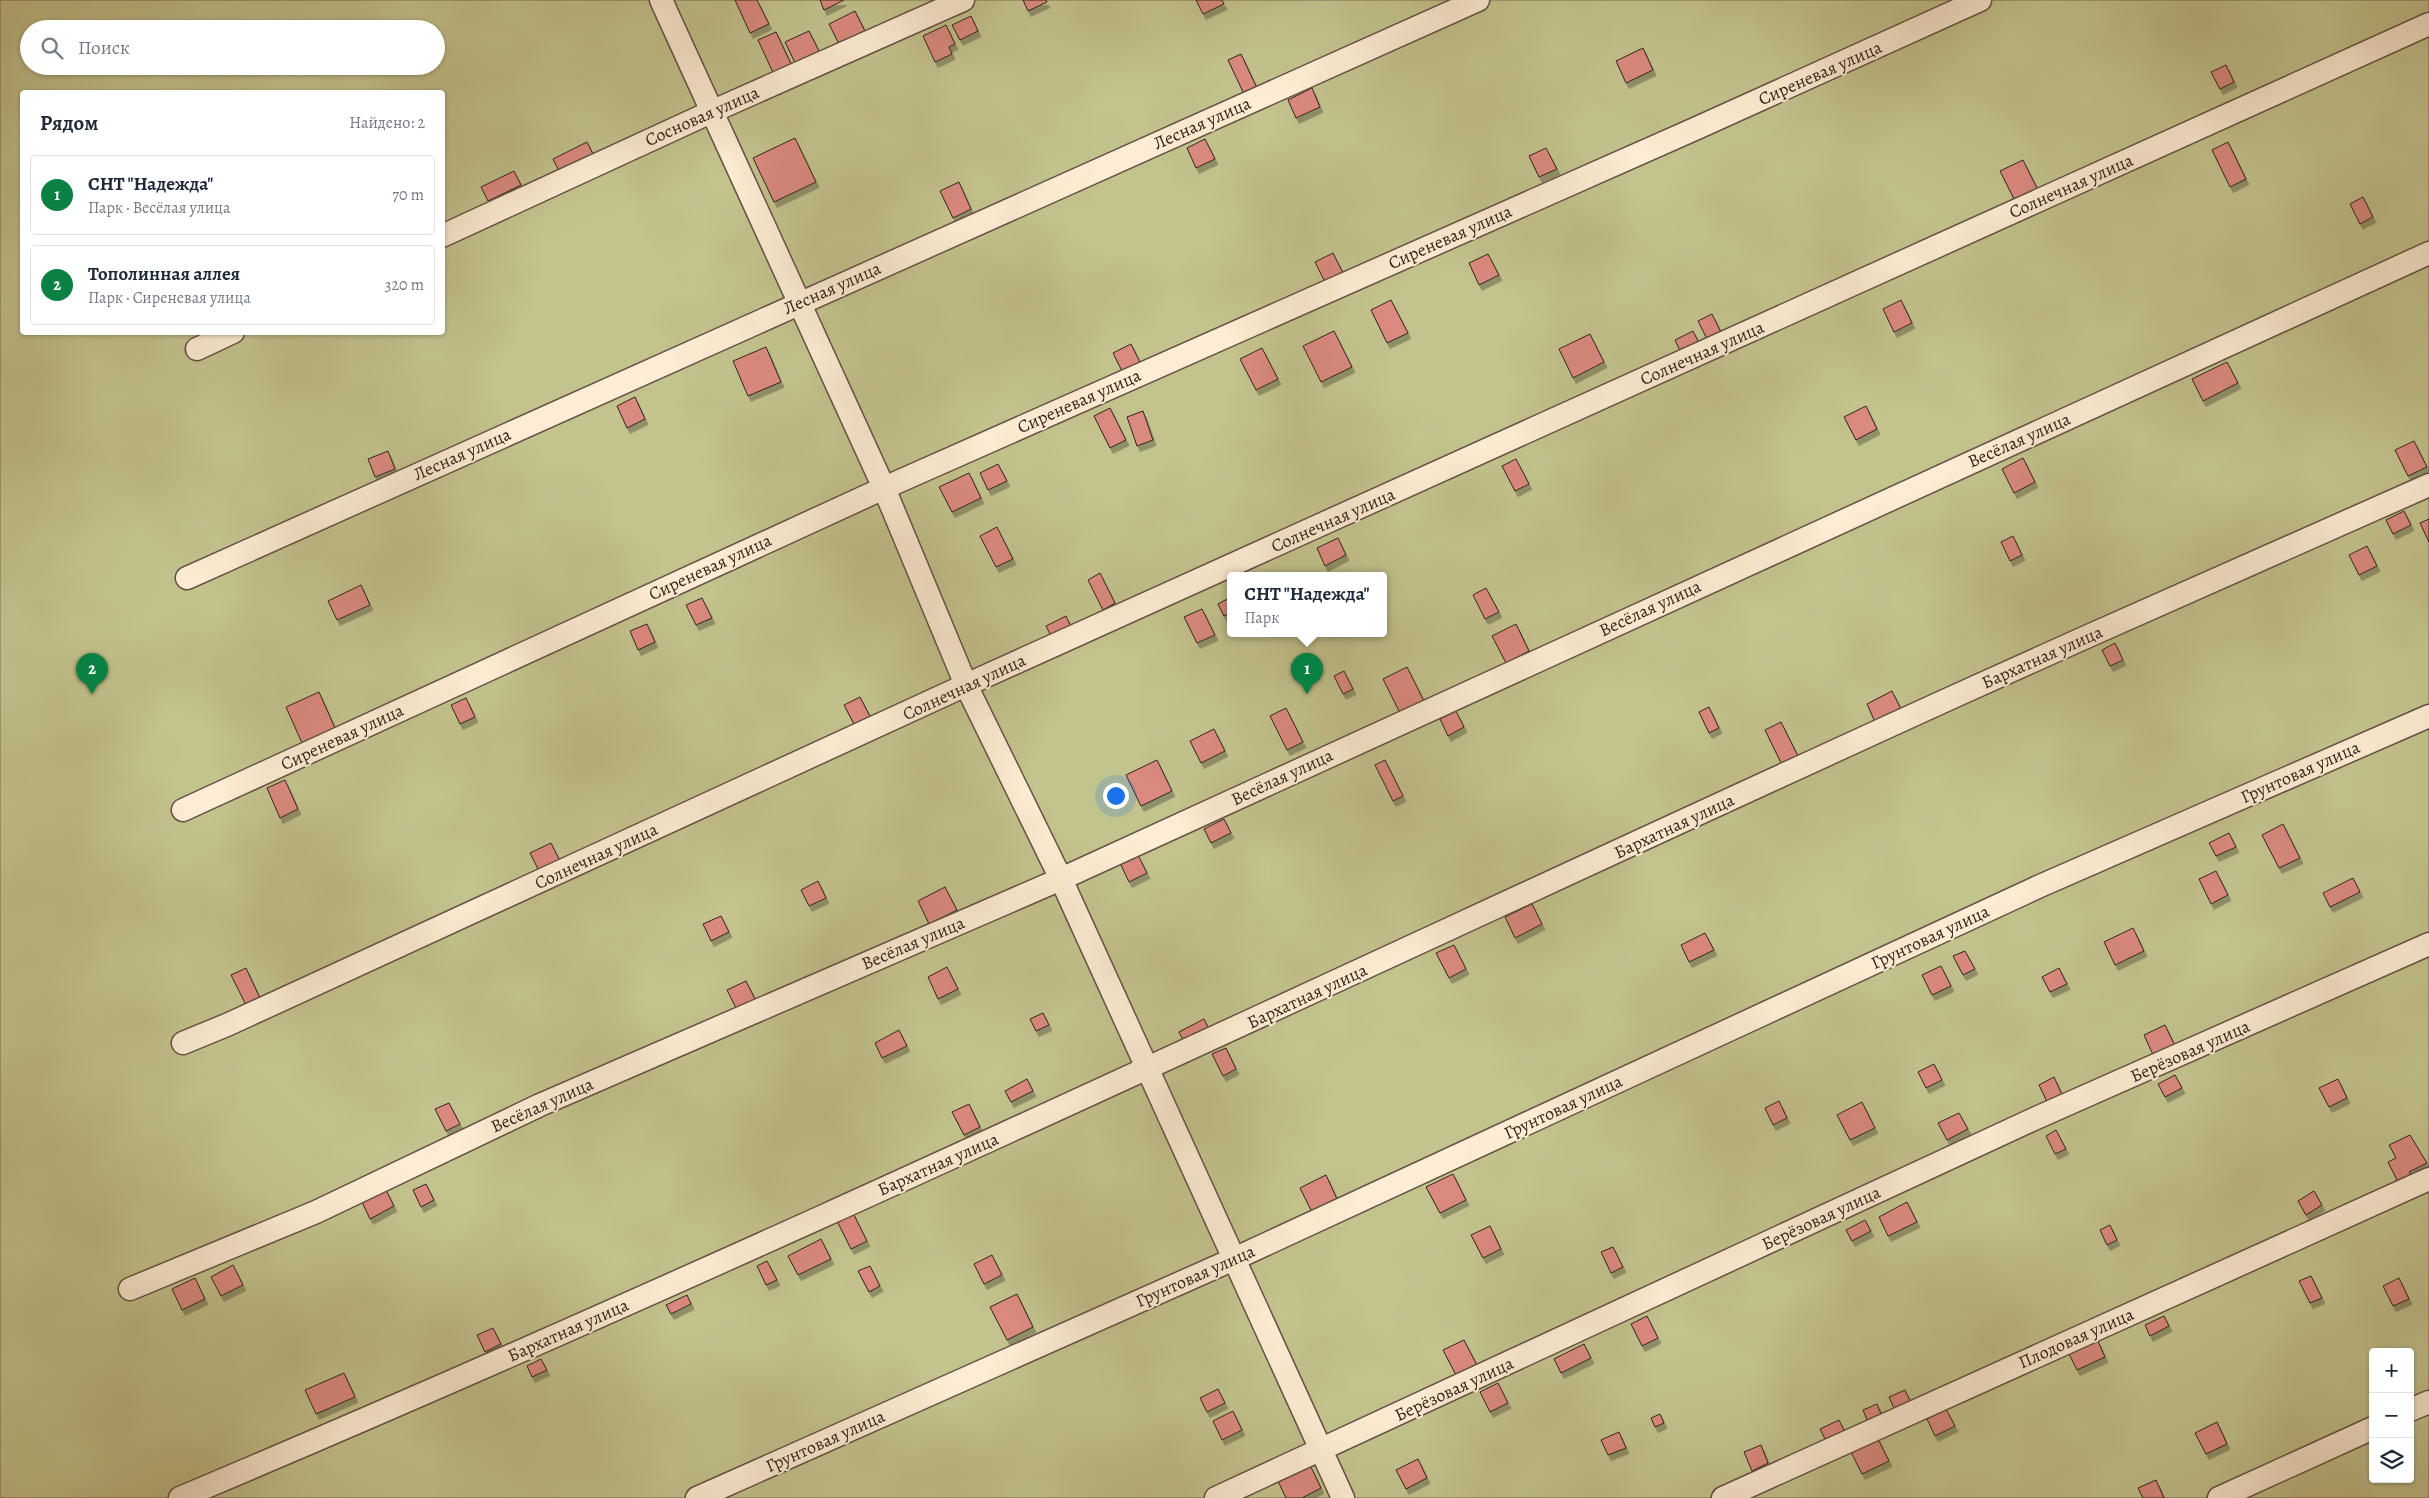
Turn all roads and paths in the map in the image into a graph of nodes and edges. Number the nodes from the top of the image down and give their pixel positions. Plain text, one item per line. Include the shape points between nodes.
1 (661, 0) edge
2 (963, 0) edge
3 (1478, 0) edge
4 (1980, 0) edge
5 (2429, 24) edge
6 (711, 112) junction
7 (445, 235) edge
8 (2429, 253) edge
9 (798, 303) junction
10 (227, 335) edge
11 (197, 349) dead end
12 (2429, 485) edge
13 (884, 488) junction
14 (187, 578) dead end
15 (966, 685) junction
16 (2429, 716) edge
17 (183, 810) dead end
18 (1061, 879) junction
19 (2429, 944) edge
20 (183, 1043) dead end
21 (1149, 1069) junction
22 (2429, 1179) edge
23 (1234, 1259) junction
24 (130, 1288) dead end
25 (2429, 1402) edge
26 (2414, 1408) edge
27 (2369, 1430) edge
28 (1322, 1450) junction
29 (180, 1498) edge
30 (697, 1498) edge
31 (1216, 1498) edge
32 (1343, 1498) edge
33 (1724, 1498) edge
34 (2219, 1498) edge

1 - 6 street
2 - 6 street, Сосновая улица
3 - 9 street, Лесная улица
4 - 13 street, Сиреневая улица
5 - 15 street, Солнечная улица
6 - 7 street, Сосновая улица
6 - 9 street
8 - 18 street, Весёлая улица
9 - 13 street
9 - 14 street, Лесная улица
10 - 11 street
12 - 21 street, Бархатная улица via 1955,696
13 - 15 street
13 - 17 street, Сиреневая улица
15 - 18 street
15 - 20 street, Солнечная улица
16 - 23 street, Грунтовая улица via 2031,890
18 - 21 street
18 - 24 street, Весёлая улица via 540,1104 316,1212
19 - 28 street, Берёзовая улица via 2034,1119
21 - 23 street
21 - 29 street, Бархатная улица via 417,1398
22 - 33 street, Плодовая улица
23 - 28 street
23 - 30 street, Грунтовая улица
25 - 26 street
27 - 34 street
28 - 31 street, Берёзовая улица
28 - 32 street

